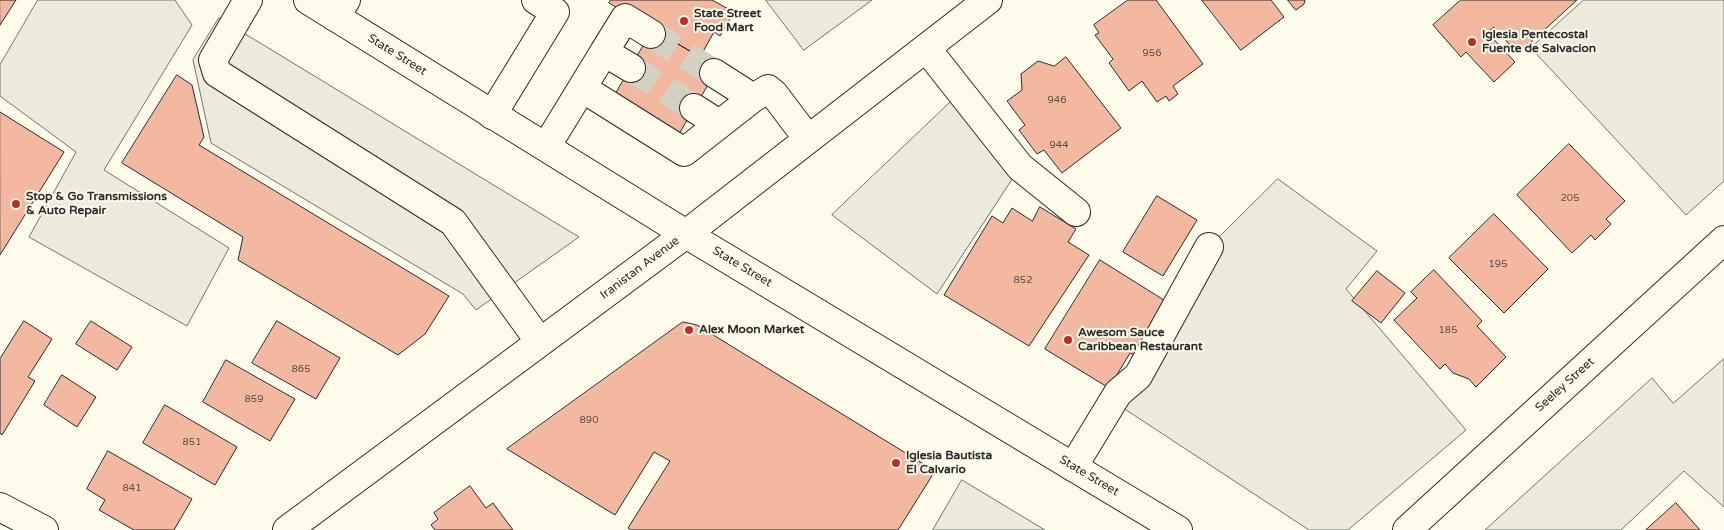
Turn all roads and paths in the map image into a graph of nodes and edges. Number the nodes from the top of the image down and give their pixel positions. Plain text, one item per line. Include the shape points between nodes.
1 (248, 0) edge
2 (308, 0) edge
3 (536, 0) edge
4 (988, 0) edge
5 (340, 8) edge
6 (651, 34) tunnel mouth
7 (926, 48) junction
8 (604, 52) junction
9 (631, 68) tunnel mouth
10 (714, 73) tunnel mouth
11 (582, 88) junction
12 (753, 98) junction
13 (694, 108) tunnel mouth
14 (492, 115) junction
15 (719, 124) junction
16 (808, 139) junction
17 (546, 147) junction
18 (1076, 212) dead end
19 (686, 234) junction
20 (1724, 240) edge
21 (1209, 247) dead end
22 (540, 342) junction
23 (1074, 467) junction
24 (0, 507) edge
25 (44, 530) edge
26 (287, 530) edge
27 (1178, 530) edge
28 (1407, 530) edge

1 - 22 street via 213,60 217,73 453,222
2 - 5 street, State Street
3 - 14 street via 556,12
4 - 7 street, Iranistan Avenue
5 - 14 street, State Street
6 - 8 street via 625,18
7 - 16 street, Iranistan Avenue
7 - 18 street via 1020,167
8 - 9 street
8 - 11 street
10 - 12 street
11 - 15 street via 684,152
11 - 17 street
12 - 15 street
12 - 16 street via 768,89
13 - 15 street
14 - 17 street, State Street
16 - 19 street, Iranistan Avenue
17 - 19 street, State Street
19 - 22 street, Iranistan Avenue
19 - 23 street, State Street
20 - 28 street, Seeley Street
21 - 23 street via 1138,376 1118,394
22 - 26 street, Iranistan Avenue
23 - 27 street, State Street
24 - 25 street

